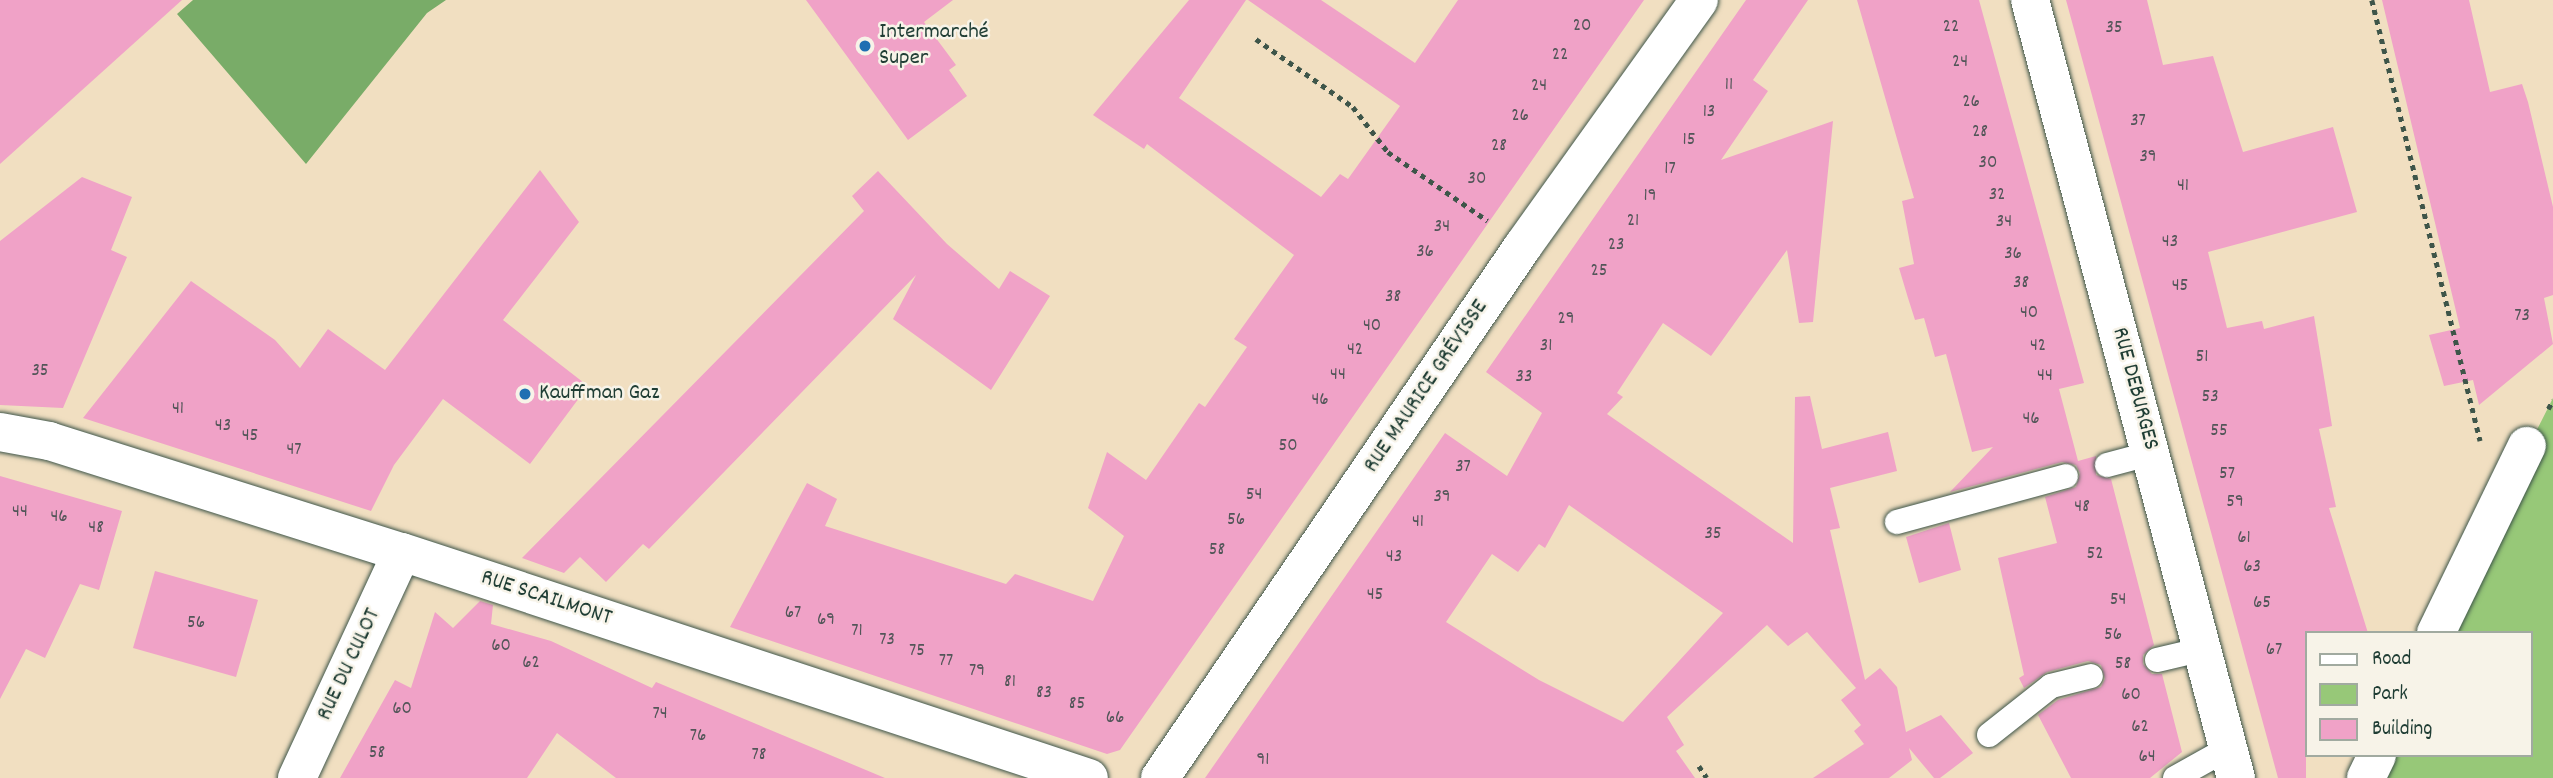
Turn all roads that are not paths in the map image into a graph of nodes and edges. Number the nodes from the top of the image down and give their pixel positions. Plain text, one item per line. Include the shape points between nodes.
1 (1699, 0) edge
2 (2030, 0) edge
3 (0, 432) edge
4 (2527, 446) dead end
5 (2152, 453) junction
6 (2107, 465) dead end
7 (2066, 476) dead end
8 (1896, 522) dead end
9 (402, 552) junction
10 (2437, 631) edge
11 (2204, 649) junction
12 (2157, 660) dead end
13 (2091, 676) dead end
14 (1989, 735) dead end
15 (2376, 757) edge
16 (2232, 763) edge
17 (297, 778) edge
18 (1089, 778) edge
19 (1160, 778) edge
20 (2175, 778) edge
21 (2366, 778) edge

1 - 19 street, RUE MAURICE GRÉVISSE via 1524,246
2 - 5 street, RUE DEBURGES
3 - 9 street, RUE SCAILMONT via 49,441
4 - 10 street
5 - 6 lane
5 - 11 street, RUE DEBURGES
7 - 8 lane
9 - 17 street, RUE DU CULOT
9 - 18 street, RUE SCAILMONT
11 - 12 lane
11 - 16 street, RUE DEBURGES
13 - 14 lane via 2051,686
15 - 21 street
16 - 20 lane

